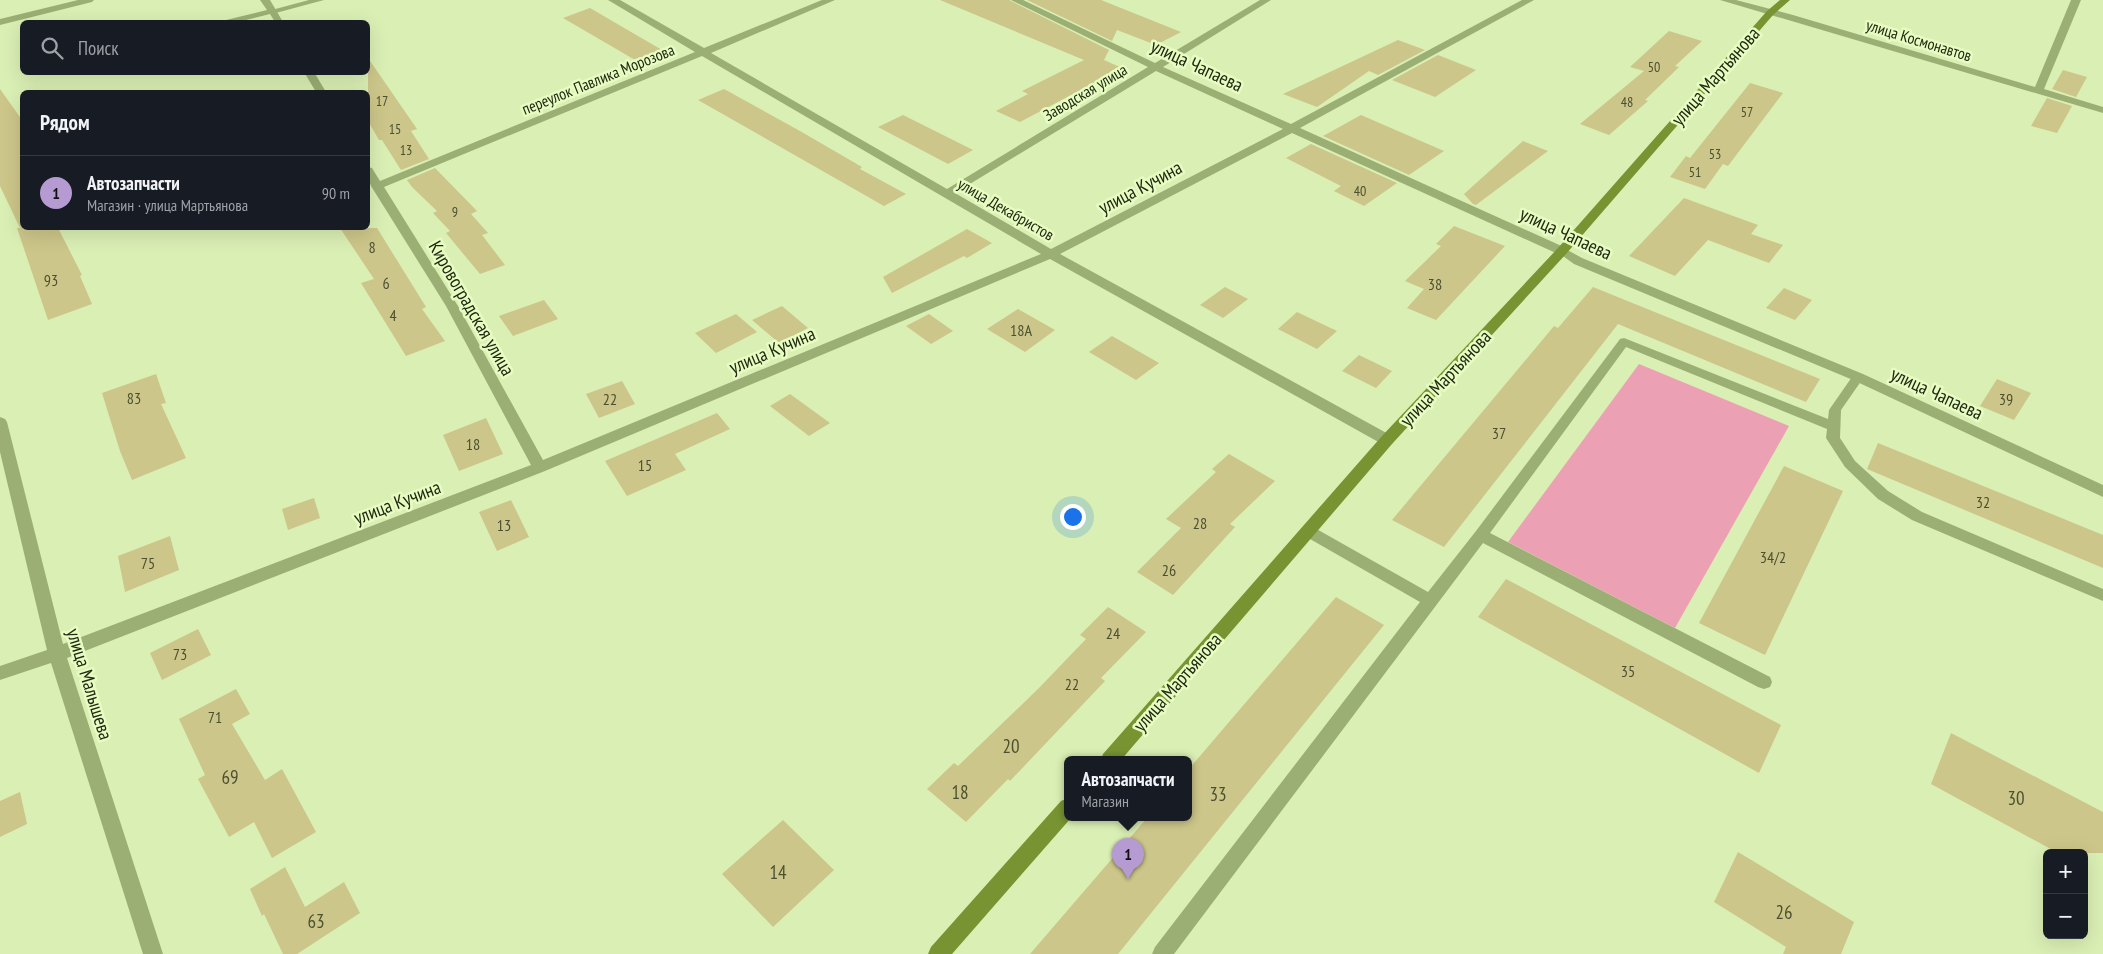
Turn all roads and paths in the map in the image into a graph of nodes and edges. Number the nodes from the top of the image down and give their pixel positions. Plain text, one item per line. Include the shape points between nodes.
1 (89, 0) edge
2 (265, 0) edge
3 (320, 0) edge
4 (613, 0) edge
5 (830, 0) edge
6 (1016, 0) edge
7 (1266, 0) edge
8 (1529, 0) edge
9 (1725, 0) edge
10 (1785, 0) edge
11 (2076, 0) edge
12 (272, 11) junction
13 (1770, 13) junction
14 (237, 20) edge
15 (278, 20) edge
16 (0, 22) edge
17 (702, 53) junction
18 (1156, 67) junction
19 (311, 75) edge
20 (320, 90) edge
21 (2038, 91) junction
22 (2103, 110) edge
23 (1291, 129) junction
24 (370, 174) edge
25 (377, 186) junction
26 (946, 194) junction
27 (1562, 251) junction
28 (1051, 254) junction
29 (1858, 377) junction
30 (0, 422) edge
31 (1834, 427) junction
32 (1388, 440) junction
33 (540, 467) junction
34 (2103, 491) edge
35 (1308, 531) junction
36 (1481, 535) junction
37 (2103, 595) edge
38 (1430, 600) junction
39 (57, 654) junction
40 (0, 673) edge
41 (1764, 682) dead end
42 (1113, 756) edge
43 (1064, 812) edge
44 (154, 954) edge
45 (938, 954) edge
46 (1162, 954) edge

1 - 16 street
2 - 12 street
3 - 12 lane
4 - 17 street, улица Декабристов
5 - 17 street, переулок Павлика Морозова
6 - 18 street, улица Чапаева
7 - 18 street, Заводская улица
8 - 23 street, улица Кучина
9 - 13 street, улица Космонавтов
10 - 13 main road, улица Мартьянова
11 - 21 street
12 - 14 street
12 - 15 street
13 - 21 street, улица Космонавтов
13 - 27 main road, улица Мартьянова
17 - 25 street, переулок Павлика Морозова
17 - 26 street, улица Декабристов
18 - 23 street, улица Чапаева
18 - 26 street, Заводская улица
19 - 20 street
21 - 22 street, улица Космонавтов
23 - 27 street, улица Чапаева
23 - 28 street, улица Кучина
24 - 25 street, Кировоградская улица
25 - 33 street, Кировоградская улица via 452,306
26 - 28 street, улица Декабристов
27 - 29 street, улица Чапаева via 1578,261
27 - 32 main road, улица Мартьянова
28 - 32 street, улица Декабристов
28 - 33 street, улица Кучина
29 - 31 lane via 1836,410
29 - 34 street, улица Чапаева
30 - 39 street, улица Малышева
31 - 36 lane via 1624,342
31 - 37 lane via 1833,438 1850,464 1883,495 1917,516
32 - 35 main road, улица Мартьянова
33 - 39 street, улица Кучина
35 - 38 lane
35 - 42 main road, улица Мартьянова
36 - 38 lane
36 - 41 lane
38 - 46 lane
39 - 40 street, улица Кучина
39 - 44 street, улица Малышева
43 - 45 main road

